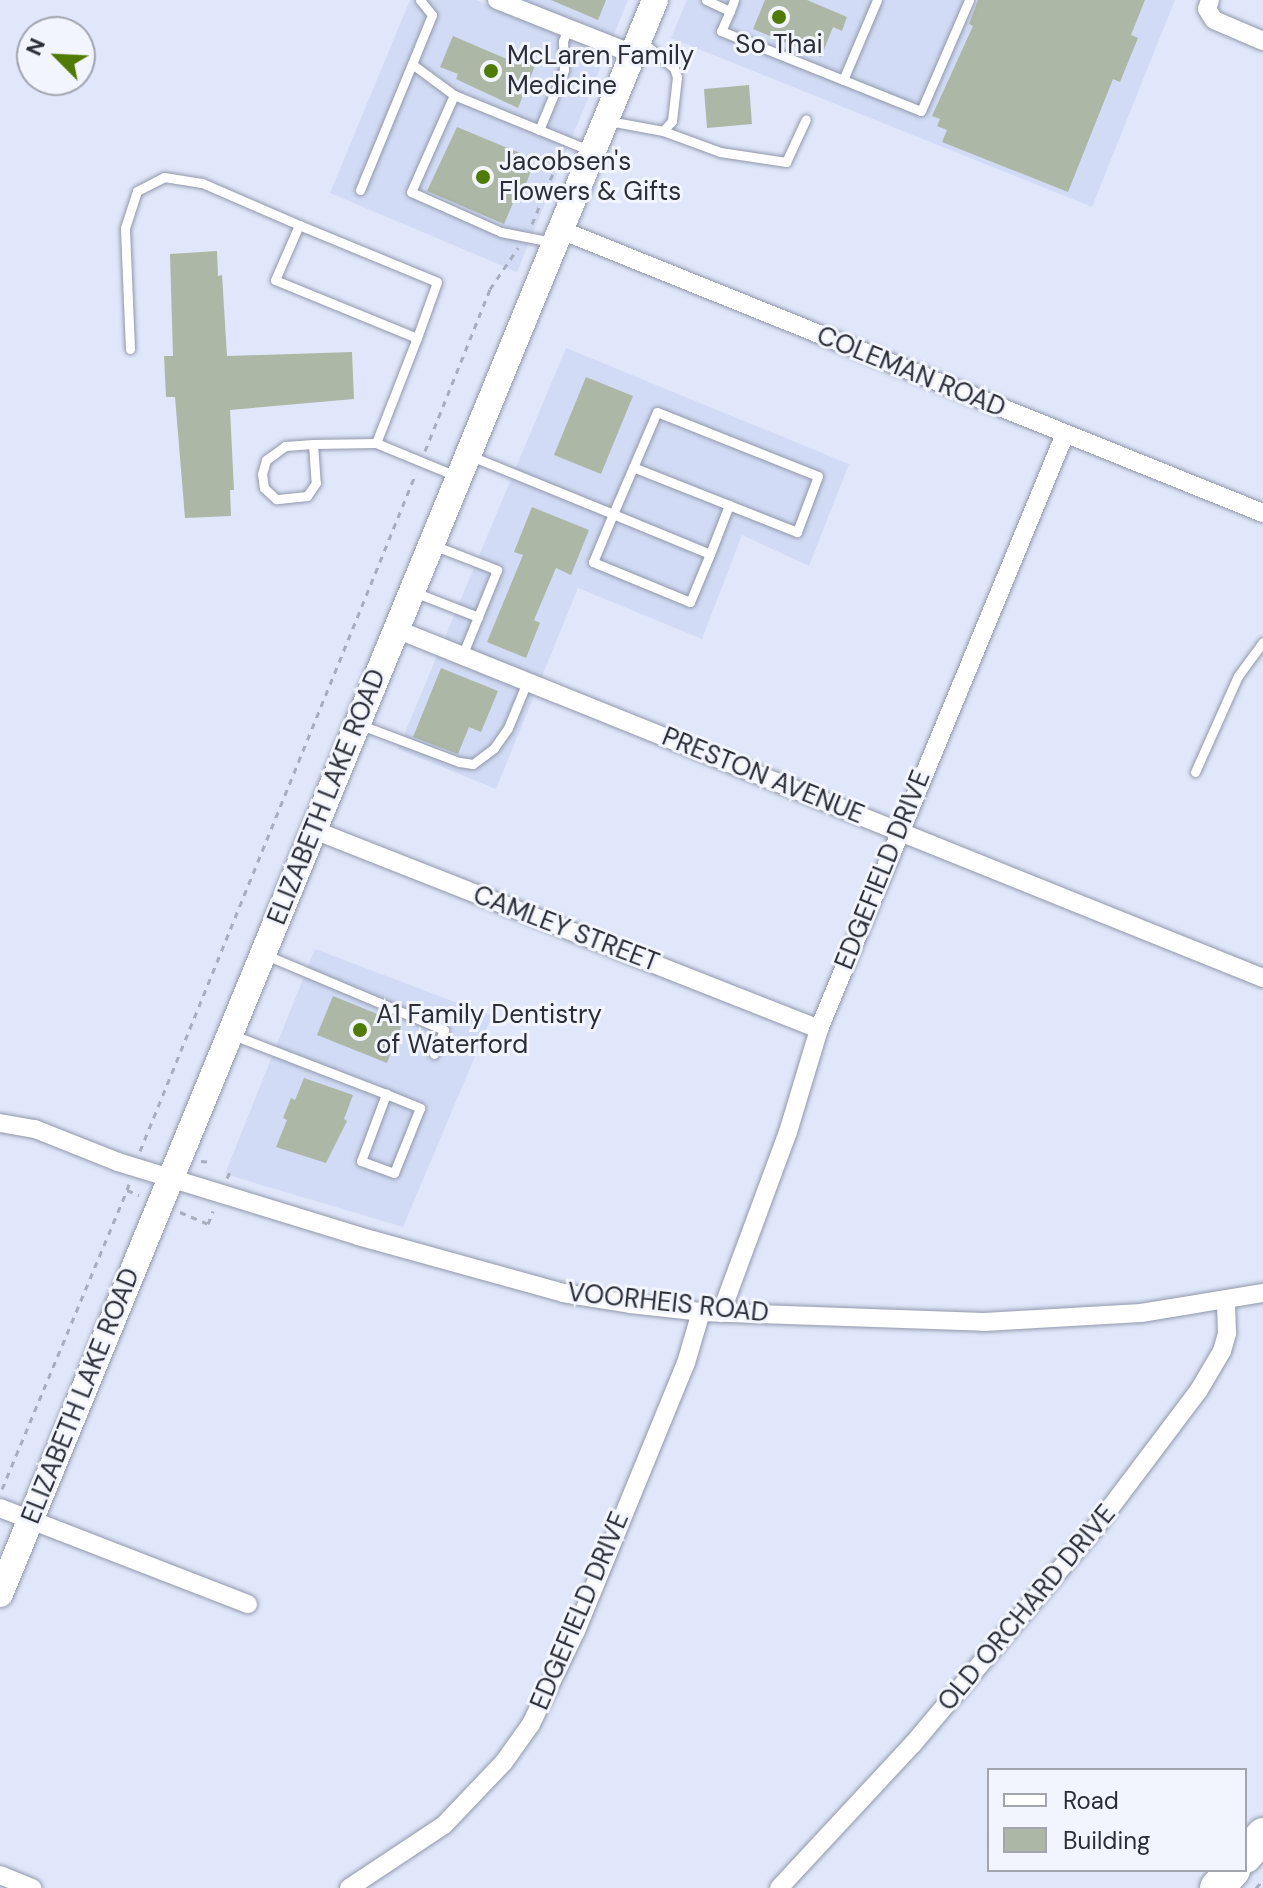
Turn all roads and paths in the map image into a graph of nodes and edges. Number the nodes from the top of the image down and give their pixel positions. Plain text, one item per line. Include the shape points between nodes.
1 (420, 0) edge
2 (497, 0) edge
3 (655, 0) edge
4 (706, 0) edge
5 (734, 0) edge
6 (877, 0) edge
7 (969, 0) edge
8 (1210, 0) edge
9 (730, 11) junction
10 (568, 28) junction
11 (1263, 41) edge
12 (636, 47) junction
13 (412, 64) junction
14 (843, 80) junction
15 (454, 95) junction
16 (806, 119) dead end
17 (606, 120) junction
18 (539, 130) junction
19 (663, 131) junction
20 (565, 140) junction
21 (593, 152) junction
22 (360, 190) dead end
23 (299, 225) junction
24 (558, 236) junction
25 (525, 237) junction
26 (417, 338) junction
27 (130, 349) dead end
28 (1065, 434) junction
29 (376, 443) junction
30 (313, 444) junction
31 (421, 462) junction
32 (463, 466) junction
33 (633, 467) junction
34 (729, 505) junction
35 (1263, 513) edge
36 (613, 514) junction
37 (431, 544) junction
38 (710, 554) junction
39 (411, 592) junction
40 (478, 617) junction
41 (396, 629) junction
42 (1263, 642) edge
43 (462, 656) junction
44 (527, 682) junction
45 (357, 723) junction
46 (1195, 772) dead end
47 (314, 830) junction
48 (898, 830) junction
49 (263, 953) junction
50 (1263, 978) edge
51 (819, 1029) junction
52 (230, 1033) junction
53 (434, 1054) dead end
54 (386, 1094) junction
55 (0, 1123) edge
56 (140, 1151) dead end
57 (171, 1179) junction
58 (127, 1190) dead end
59 (1263, 1293) edge
60 (1226, 1300) junction
61 (701, 1312) junction
62 (721, 1313) junction
63 (0, 1494) edge
64 (0, 1508) edge
65 (30, 1520) junction
66 (0, 1594) edge
67 (248, 1604) dead end
68 (1263, 1835) edge
69 (1247, 1854) edge
70 (1231, 1872) edge
71 (0, 1875) edge
72 (1263, 1880) edge
73 (33, 1888) edge
74 (352, 1888) edge
75 (779, 1888) edge
76 (1217, 1888) edge
77 (1256, 1888) edge

1 - 13 lane via 432,15
2 - 10 street
3 - 12 main road, ELIZABETH LAKE ROAD
4 - 9 lane
5 - 9 lane
6 - 14 lane
7 - 14 lane via 921,111
8 - 11 street via 1207,9 1214,20
9 - 14 lane via 721,31
10 - 12 street
10 - 18 lane via 564,70
12 - 17 main road, ELIZABETH LAKE ROAD
12 - 19 lane via 674,68 677,77 672,121
13 - 15 lane
13 - 22 lane
15 - 18 lane
15 - 25 lane via 413,194
16 - 19 lane via 786,162 720,152
17 - 19 lane
17 - 21 main road, ELIZABETH LAKE ROAD
18 - 20 lane
20 - 21 lane
20 - 25 path
21 - 24 main road, ELIZABETH LAKE ROAD
23 - 26 lane via 437,282
23 - 26 lane via 275,280
23 - 27 lane via 202,183 164,177 137,191 125,228
24 - 25 lane
24 - 28 street, COLEMAN ROAD
24 - 32 main road, ELIZABETH LAKE ROAD
25 - 31 path via 490,289
26 - 29 lane
28 - 35 street, COLEMAN ROAD
28 - 48 street, EDGEFIELD DRIVE
29 - 30 lane
29 - 31 lane
30 - 30 lane via 285,446 266,460 264,488 276,499 307,496 316,483
31 - 32 lane
31 - 56 path
32 - 36 lane
32 - 37 main road, ELIZABETH LAKE ROAD
33 - 34 lane
33 - 34 lane via 657,412 818,476 797,532
33 - 36 lane
34 - 38 lane
36 - 38 lane
36 - 38 lane via 593,562 690,602
37 - 39 main road, ELIZABETH LAKE ROAD
37 - 40 lane via 497,570
39 - 40 lane
39 - 41 main road, ELIZABETH LAKE ROAD
40 - 43 lane
41 - 43 street, PRESTON AVENUE
41 - 45 main road, ELIZABETH LAKE ROAD
42 - 46 lane via 1238,676
43 - 44 street, PRESTON AVENUE
44 - 45 lane via 508,728 473,764
44 - 48 street, PRESTON AVENUE
45 - 47 main road, ELIZABETH LAKE ROAD
47 - 49 main road, ELIZABETH LAKE ROAD
47 - 51 street, CAMLEY STREET
48 - 50 street, PRESTON AVENUE
48 - 51 street, EDGEFIELD DRIVE
49 - 52 main road, ELIZABETH LAKE ROAD
49 - 53 lane via 444,1030
51 - 62 street, EDGEFIELD DRIVE via 788,1132
52 - 54 lane
52 - 57 main road, ELIZABETH LAKE ROAD
54 - 54 lane via 420,1108 394,1173 361,1161
55 - 57 street, VOORHEIS ROAD via 35,1129
57 - 61 street, VOORHEIS ROAD via 563,1293
57 - 65 main road, ELIZABETH LAKE ROAD
58 - 63 path
59 - 60 street, VOORHEIS ROAD
60 - 62 street, VOORHEIS ROAD via 1101,1317 984,1322
60 - 75 street, OLD ORCHARD DRIVE via 1222,1351 1199,1390 1095,1528 932,1723
61 - 62 street, VOORHEIS ROAD
61 - 74 street, EDGEFIELD DRIVE via 686,1363 576,1631 531,1724 504,1762 444,1825
64 - 65 street
65 - 66 main road, ELIZABETH LAKE ROAD
65 - 67 street
68 - 69 highway
70 - 76 highway
71 - 73 street
72 - 77 path

